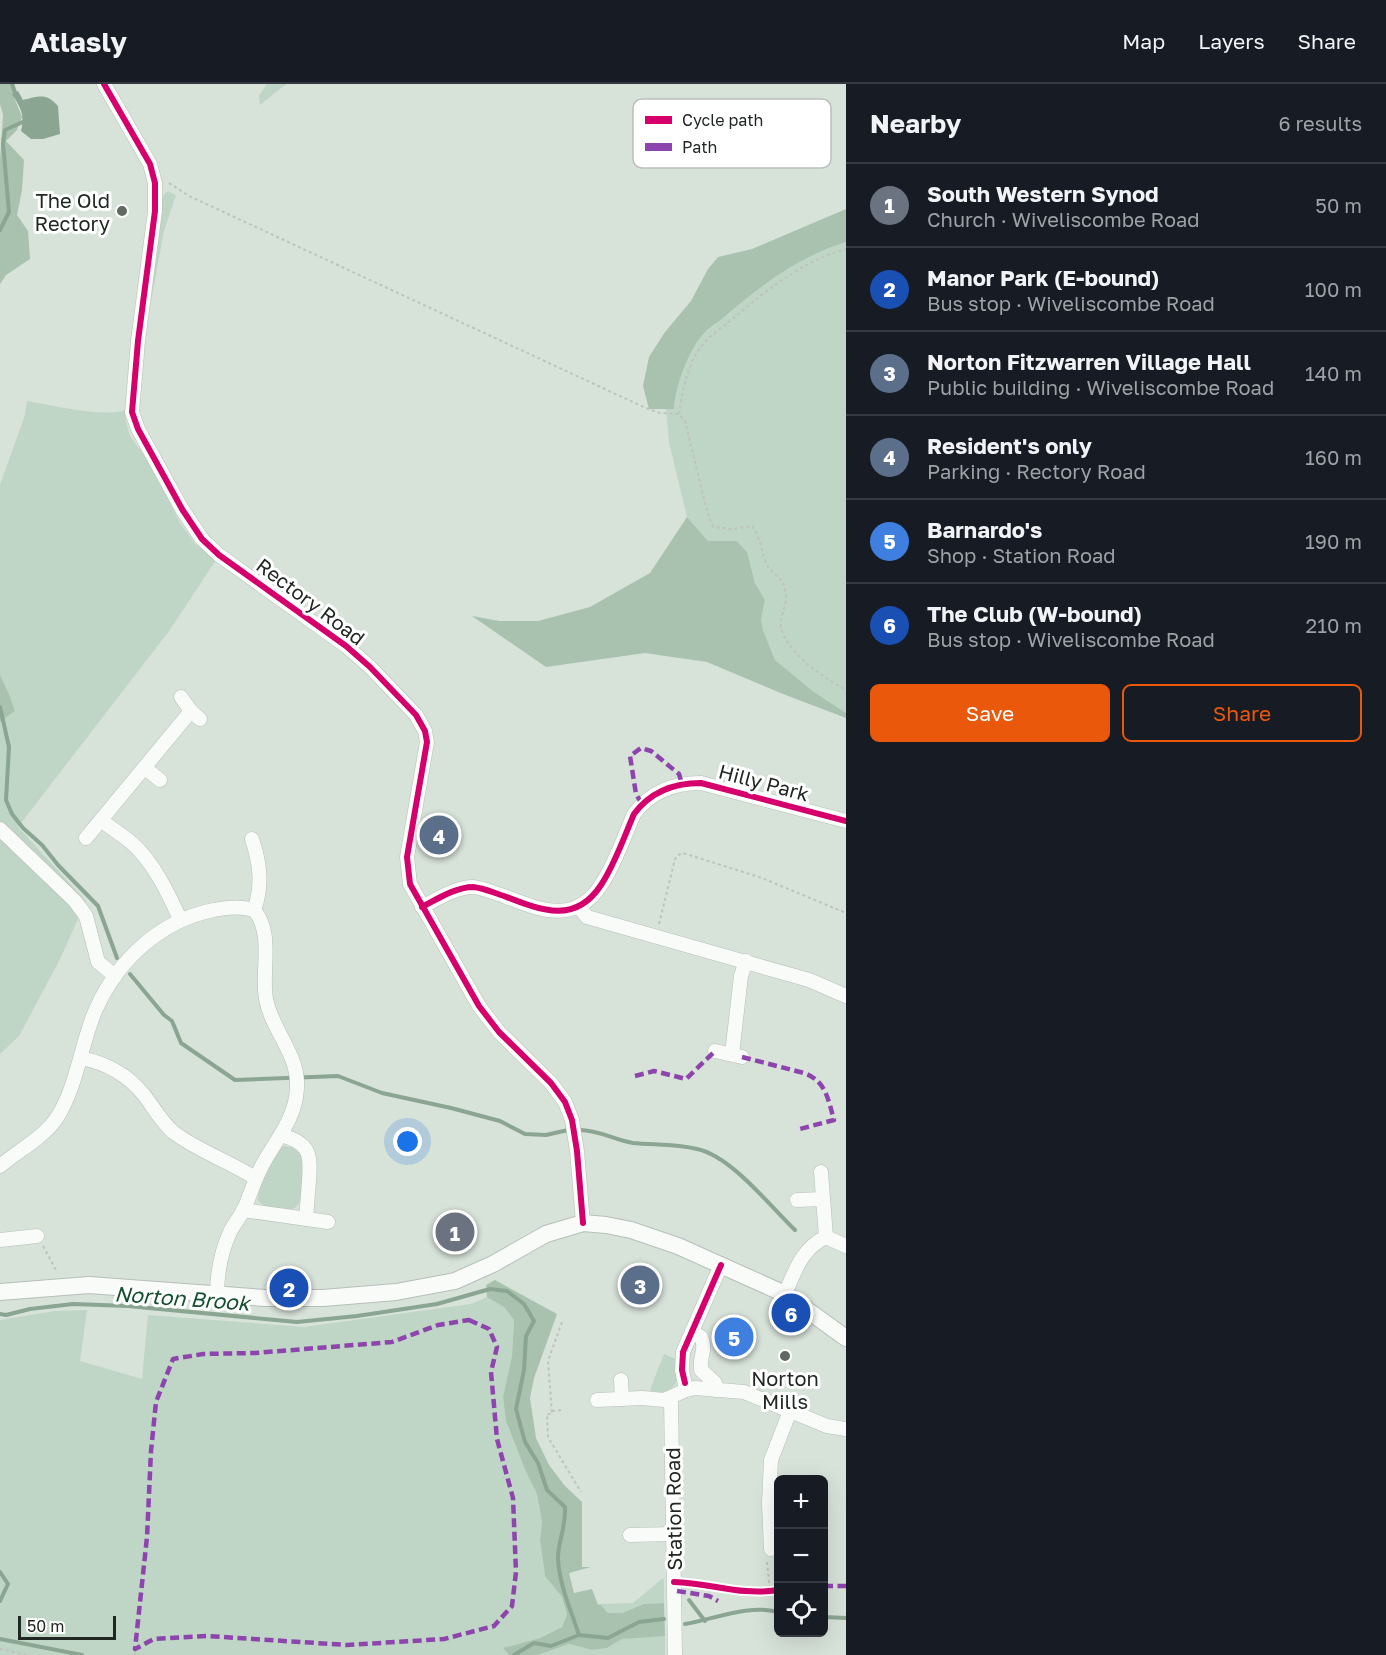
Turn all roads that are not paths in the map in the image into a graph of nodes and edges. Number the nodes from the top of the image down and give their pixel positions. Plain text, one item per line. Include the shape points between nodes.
1 (104, 84) edge
2 (181, 697) dead end
3 (145, 768) junction
4 (160, 780) dead end
5 (101, 820) junction
6 (846, 821) edge
7 (0, 829) edge
8 (86, 838) dead end
9 (252, 839) dead end
10 (578, 906) junction
11 (422, 907) junction
12 (254, 910) junction
13 (180, 919) junction
14 (746, 961) junction
15 (115, 976) junction
16 (846, 996) edge
17 (715, 1051) dead end
18 (81, 1058) junction
19 (281, 1135) junction
20 (0, 1166) edge
21 (821, 1172) dead end
22 (255, 1178) junction
23 (823, 1199) junction
24 (797, 1200) dead end
25 (243, 1210) junction
26 (306, 1219) junction
27 (328, 1222) dead end
28 (584, 1223) junction
29 (37, 1236) road end
30 (826, 1237) junction
31 (0, 1240) edge
32 (846, 1246) edge
33 (721, 1265) junction
34 (0, 1292) edge
35 (785, 1294) junction
36 (217, 1295) junction
37 (692, 1331) junction
38 (846, 1338) edge
39 (621, 1380) dead end
40 (686, 1390) junction
41 (716, 1390) junction
42 (670, 1398) junction
43 (622, 1399) junction
44 (597, 1400) dead end
45 (790, 1411) junction
46 (846, 1429) edge
47 (774, 1503) edge
48 (673, 1534) junction
49 (630, 1535) dead end
50 (769, 1555) road end
51 (675, 1655) edge

1 - 11 street, Rectory Road via 150,164 153,177 155,211 132,412 138,429 202,539 346,646 416,715 427,742 407,857 410,884
2 - 3 street via 195,715
3 - 4 street
3 - 5 street
5 - 8 street
5 - 13 street via 146,859
6 - 10 street, Hilly Park via 702,783 667,788 640,806 603,883
7 - 15 street via 75,901 86,916 98,962
9 - 12 street via 259,859 259,896
10 - 11 street via 563,912 545,911 474,887
10 - 14 street via 587,917
11 - 28 street, Rectory Road via 479,1006 566,1102 575,1135
12 - 13 street via 227,907
12 - 19 street via 260,917 265,938 266,1000 297,1068 296,1103
13 - 15 street via 160,930
14 - 16 street
14 - 17 street via 741,976 737,1056
15 - 18 street via 95,1010
18 - 20 street via 57,1117 40,1136
18 - 22 street via 121,1073 172,1131
19 - 22 street
19 - 26 street via 294,1138 310,1158
21 - 23 street
22 - 25 street
23 - 24 street
23 - 30 street
25 - 26 street
25 - 36 street via 223,1250
26 - 27 street
28 - 33 main road via 631,1230 678,1245
28 - 36 main road via 546,1234 473,1274 426,1287 323,1298
29 - 31 street via 18,1232
30 - 32 street
30 - 35 street via 814,1242 803,1255
33 - 35 main road
33 - 37 street
34 - 36 main road via 89,1284
35 - 38 main road
37 - 40 street via 682,1359
37 - 41 street via 702,1337 705,1346 701,1370 715,1383
39 - 43 street
40 - 41 street
40 - 42 street
41 - 45 street via 744,1392
42 - 43 street
42 - 48 street, Station Road
43 - 44 street
45 - 46 street via 826,1426
45 - 47 street via 771,1460
47 - 50 street
48 - 49 street
48 - 51 street, Station Road

